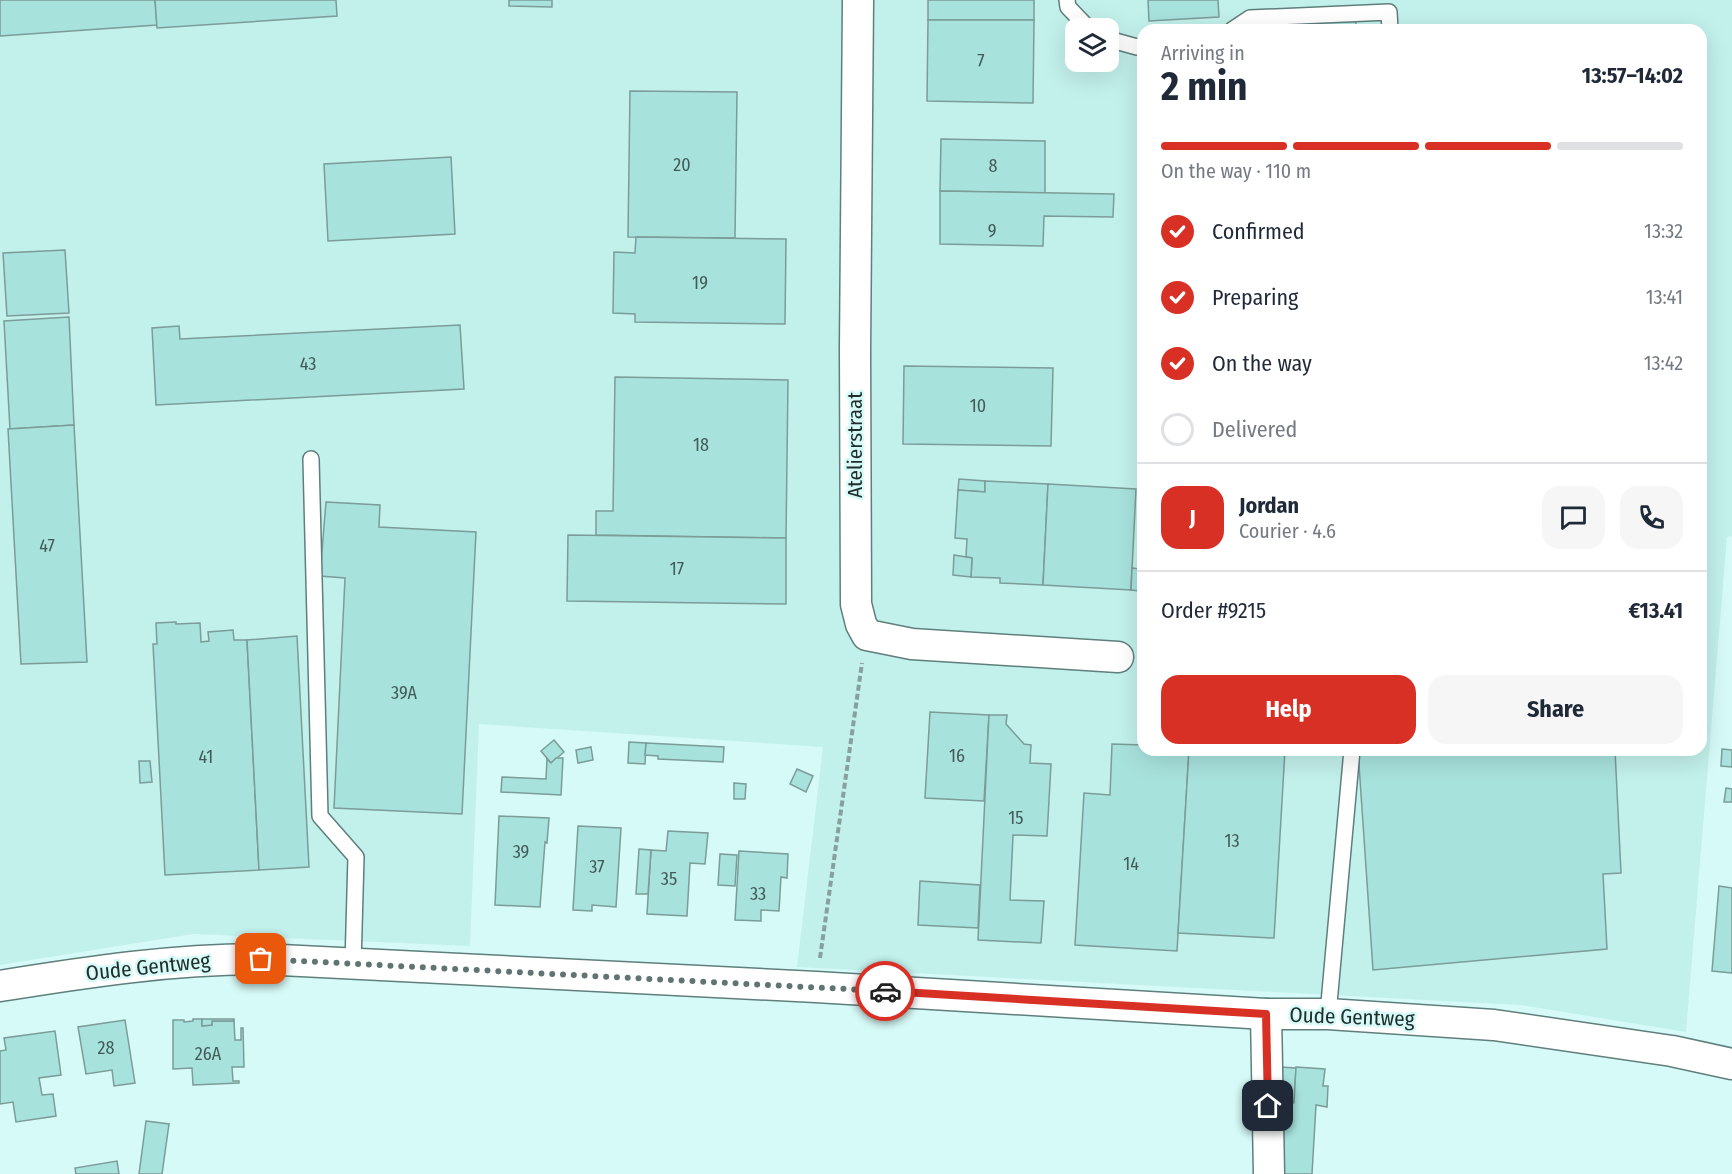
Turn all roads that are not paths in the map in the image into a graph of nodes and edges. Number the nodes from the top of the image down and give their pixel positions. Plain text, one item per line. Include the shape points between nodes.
1 (858, 0) edge
2 (1067, 0) edge
3 (1078, 18) edge
4 (1241, 24) edge
5 (1390, 24) edge
6 (1119, 42) edge
7 (1137, 47) edge
8 (311, 459) dead end
9 (1118, 657) dead end
10 (1351, 756) edge
11 (353, 964) junction
12 (0, 987) edge
13 (1266, 1014) junction
14 (1329, 1014) junction
15 (1732, 1064) edge
16 (1269, 1174) edge

1 - 9 street, Atelierstraat via 856,604 861,624 867,636 912,644
2 - 3 lane via 1068,8
4 - 5 lane via 1250,18 1389,12
6 - 7 lane
8 - 11 lane via 320,816 356,857
10 - 14 lane
11 - 12 street, Oude Gentweg via 211,959 135,966
11 - 13 street, Oude Gentweg
13 - 14 street, Oude Gentweg
13 - 16 street
14 - 15 street, Oude Gentweg via 1494,1025 1672,1051

